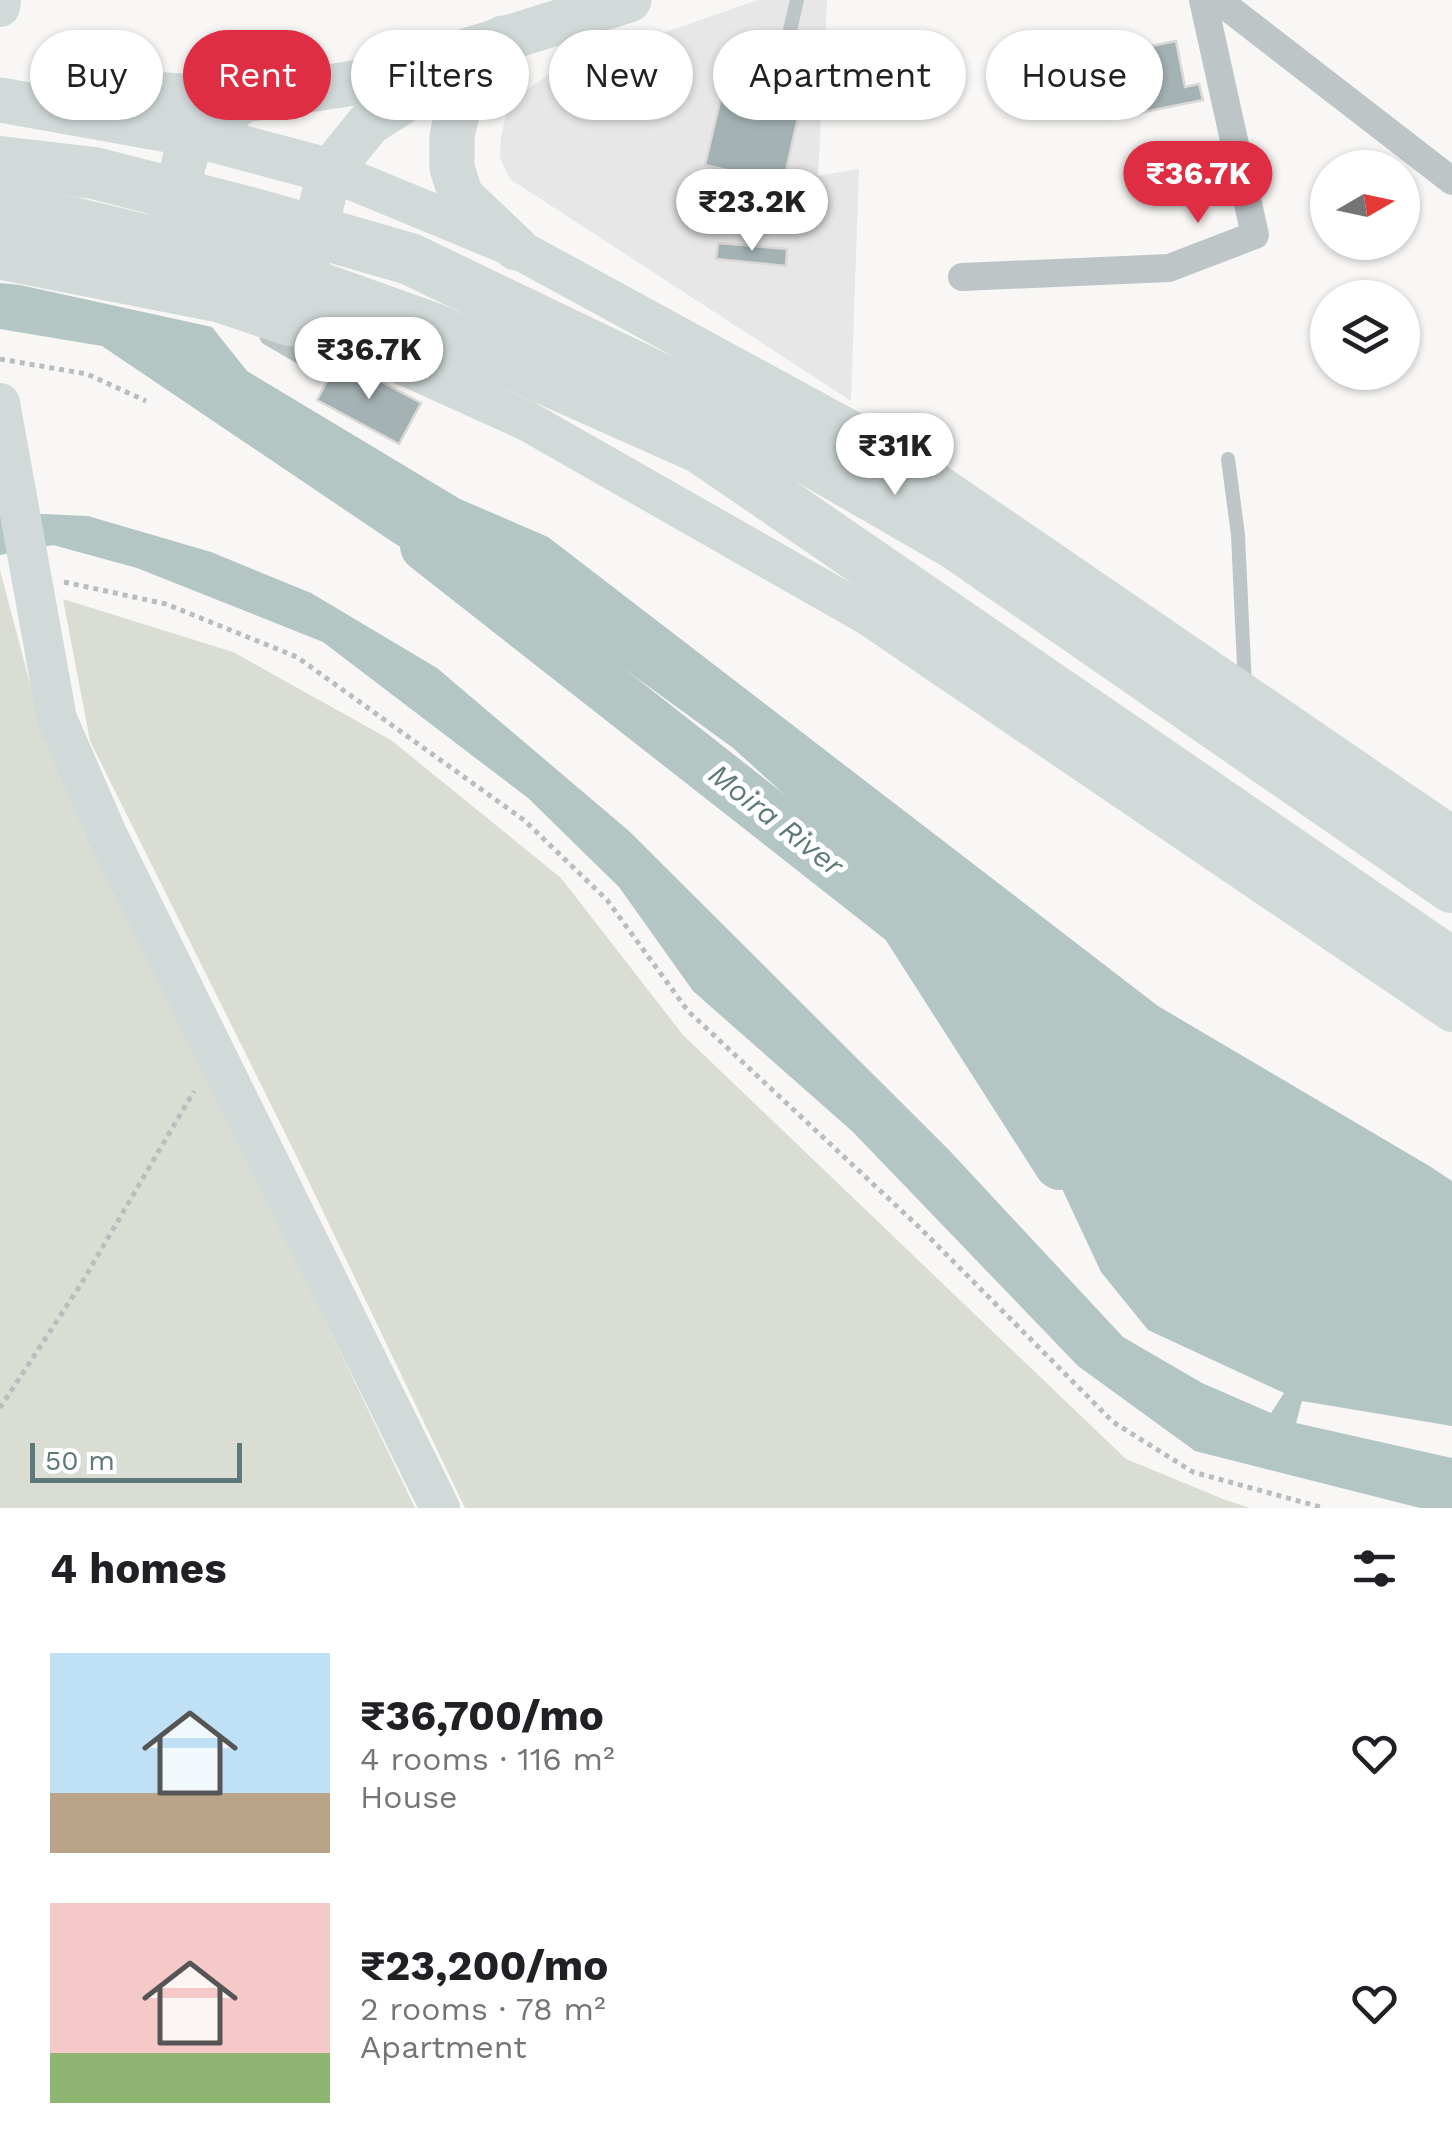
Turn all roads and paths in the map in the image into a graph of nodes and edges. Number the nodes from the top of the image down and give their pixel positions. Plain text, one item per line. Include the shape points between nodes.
1 (629, 0) edge
2 (797, 0) edge
3 (1203, 0) edge
4 (1218, 0) edge
5 (529, 30) edge
6 (790, 30) edge
7 (183, 96) edge
8 (12, 102) edge
9 (213, 120) edge
10 (373, 120) edge
11 (456, 120) edge
12 (191, 134) junction
13 (0, 162) edge
14 (330, 171) junction
15 (1452, 180) edge
16 (0, 213) edge
17 (516, 248) junction
18 (0, 257) edge
19 (962, 278) dead end
20 (154, 288) junction
21 (274, 319) junction
22 (0, 359) edge
23 (329, 374) dead end
24 (146, 401) dead end
25 (0, 403) edge
26 (1228, 458) dead end
27 (31, 575) junction
28 (1246, 695) junction
29 (1452, 836) edge
30 (1452, 886) edge
31 (1452, 964) edge
32 (1452, 1012) edge
33 (215, 1054) junction
34 (0, 1408) edge
35 (440, 1508) edge
36 (1324, 1508) edge

1 - 5 main road
2 - 6 lane
3 - 19 street via 1255,235 1169,268
4 - 15 street
7 - 8 main road via 103,90
8 - 12 main road
9 - 12 main road
10 - 14 main road
11 - 17 main road via 452,168 461,196
12 - 14 main road
12 - 20 main road
13 - 30 highway via 94,173 410,259 724,410 956,544
14 - 17 street
14 - 21 main road
16 - 31 highway via 73,223 274,272 434,330 702,448
17 - 28 street via 892,453
18 - 20 main road
20 - 21 main road
21 - 23 lane via 267,338
21 - 32 street via 334,334 527,421 869,616
22 - 24 path via 87,374
25 - 27 street
26 - 28 lane
27 - 33 street via 56,719
27 - 36 path via 166,604 297,657 508,808 608,900 688,1011 919,1226 1113,1422 1193,1472
28 - 29 street
33 - 34 path
33 - 35 street

